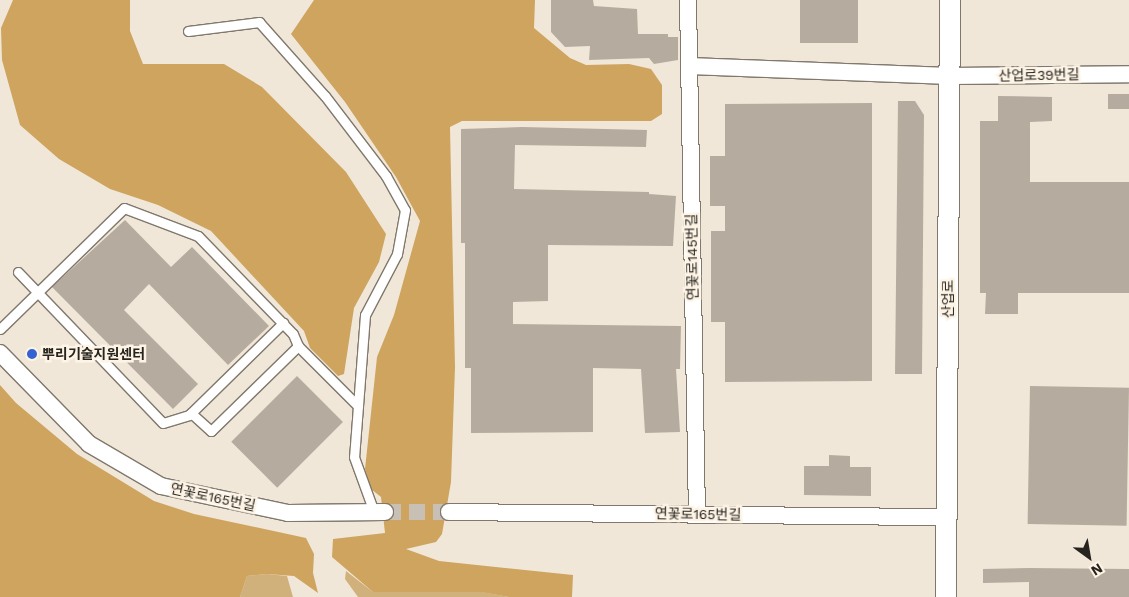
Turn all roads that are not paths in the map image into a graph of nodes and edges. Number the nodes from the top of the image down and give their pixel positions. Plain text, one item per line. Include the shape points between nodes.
1 (688, 0) edge
2 (950, 0) edge
3 (188, 32) dead end
4 (689, 66) junction
5 (1129, 74) edge
6 (950, 76) junction
7 (18, 272) dead end
8 (38, 291) junction
9 (283, 323) junction
10 (0, 329) edge
11 (298, 346) junction
12 (0, 353) edge
13 (358, 406) junction
14 (192, 413) junction
15 (379, 512) joint
16 (449, 512) tunnel mouth
17 (697, 514) junction
18 (947, 517) junction
19 (946, 597) edge

1 - 4 street, 연꽃로145번길
2 - 6 street, 산업로
3 - 13 lane via 259,22 325,96 386,176 405,210 397,254 366,315
4 - 6 street, 산업로39번길
4 - 17 street, 연꽃로145번길
5 - 6 street, 산업로39번길
6 - 18 street, 산업로
7 - 8 lane
8 - 9 lane via 124,208 198,236
8 - 10 lane
8 - 14 lane via 163,423
9 - 11 lane
9 - 14 lane
11 - 13 lane
11 - 14 lane via 211,431
12 - 15 street, 연꽃로165번길 via 89,444 161,486 288,513
13 - 15 lane via 354,457
16 - 17 street, 연꽃로165번길
17 - 18 street, 연꽃로165번길
18 - 19 street, 산업로

